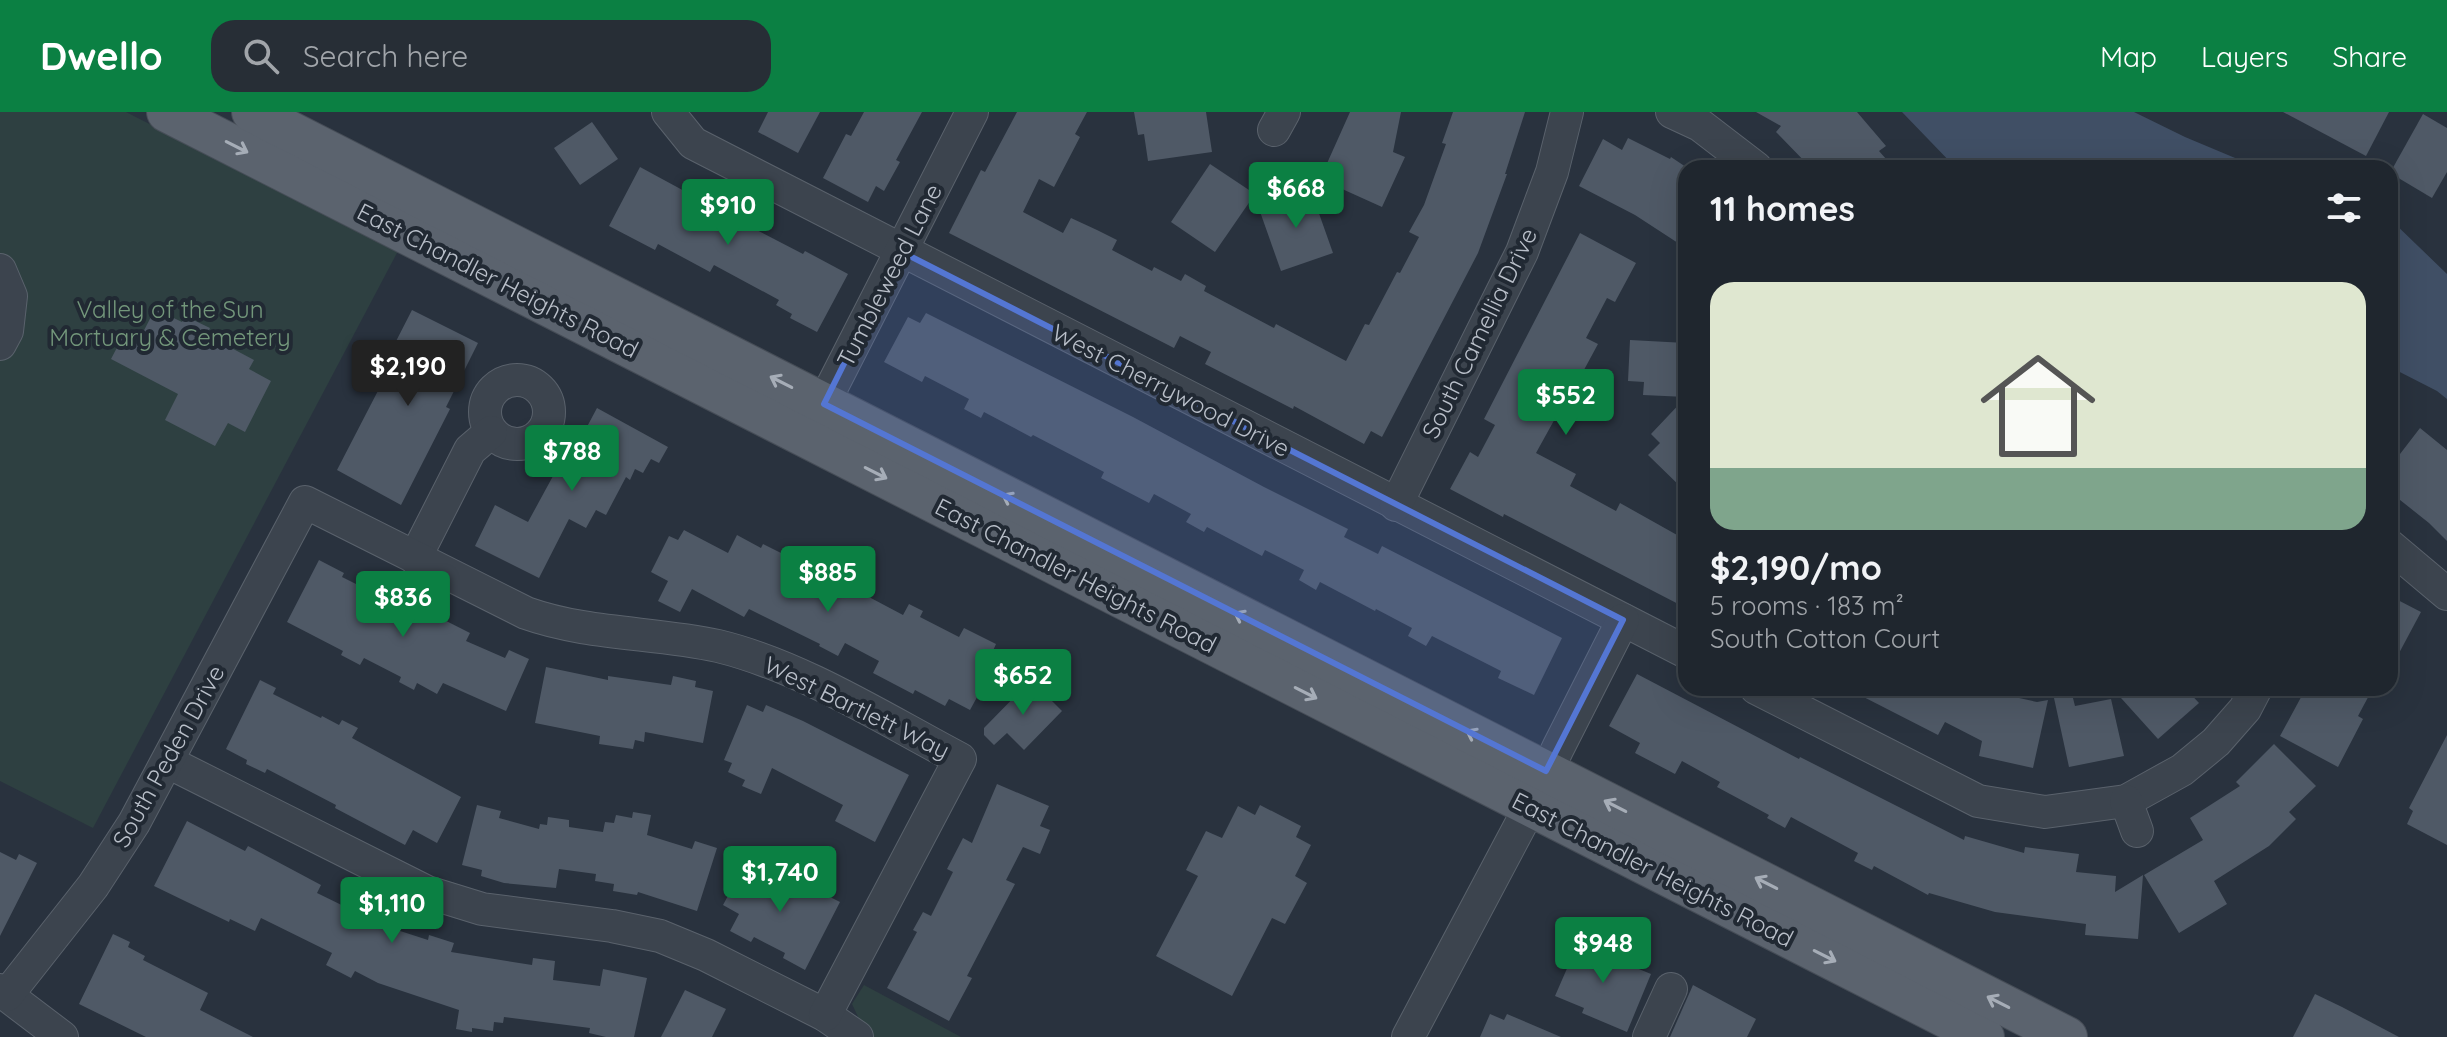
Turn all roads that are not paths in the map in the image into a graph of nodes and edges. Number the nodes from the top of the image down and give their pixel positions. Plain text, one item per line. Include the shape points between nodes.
1 (167, 112) edge
2 (252, 112) edge
3 (668, 112) edge
4 (972, 112) edge
5 (1567, 112) edge
6 (1672, 112) edge
7 (1746, 160) edge
8 (900, 251) junction
9 (0, 270) edge
10 (0, 344) edge
11 (815, 421) junction
12 (491, 432) dead end
13 (305, 502) joint
14 (1396, 505) junction
15 (2398, 553) edge
16 (415, 558) junction
17 (2447, 594) edge
18 (1623, 620) junction
19 (1678, 648) edge
20 (1772, 696) edge
21 (2252, 696) edge
22 (168, 762) junction
23 (1546, 771) junction
24 (2126, 801) junction
25 (1530, 807) junction
26 (2137, 831) dead end
27 (1671, 989) dead end
28 (4, 993) edge
29 (825, 1015) junction
30 (62, 1037) edge
31 (857, 1037) edge
32 (1408, 1037) edge
33 (1649, 1037) edge
34 (1984, 1037) edge
35 (2067, 1037) edge

1 -> 11 main road, East Chandler Heights Road
11 -> 2 main road, East Chandler Heights Road
3 - 8 street, West Cherrywood Drive via 693,143
4 - 8 street, Tumbleweed Lane
5 - 14 street, South Camellia Drive via 1552,172 1522,252
6 - 7 street via 1700,125
8 - 11 street, Tumbleweed Lane
8 - 14 street, West Cherrywood Drive
9 - 10 street via 11,296
23 -> 11 main road, East Chandler Heights Road
11 -> 25 main road, East Chandler Heights Road
12 - 16 street via 470,450
13 - 16 street, West Bartlett Way
13 - 22 street, South Peden Drive
14 - 18 street, West Cherrywood Drive
15 - 17 street
16 - 29 street, West Bartlett Way via 545,620 715,645 778,665 960,759
18 - 19 street, West Cherrywood Drive
18 - 23 street
20 - 24 street via 1978,801 2045,812
21 - 24 street via 2216,742 2182,770
22 - 28 street, South Peden Drive via 93,886
22 - 29 street via 427,892 482,909 660,936
23 - 25 street
35 -> 23 main road, East Chandler Heights Road
24 - 26 street
25 - 32 street
25 -> 34 main road, East Chandler Heights Road
27 - 33 street
28 - 30 street
29 - 31 street

